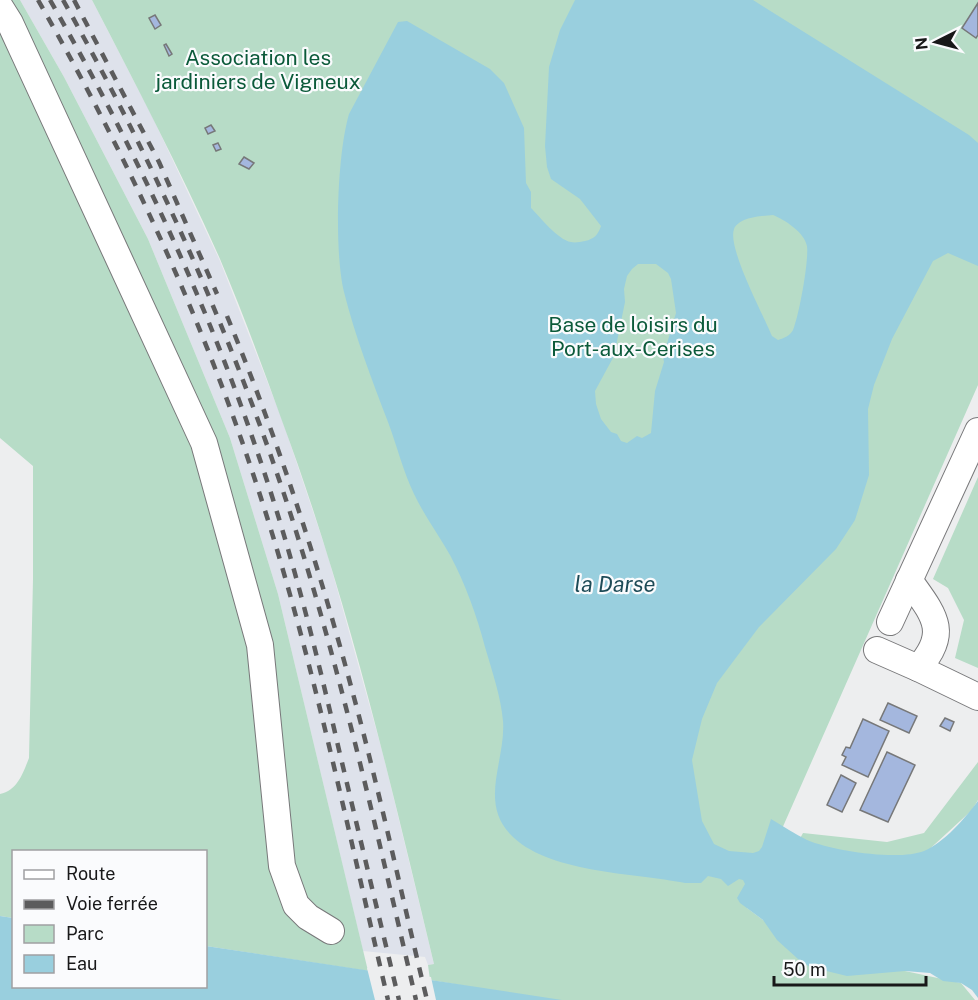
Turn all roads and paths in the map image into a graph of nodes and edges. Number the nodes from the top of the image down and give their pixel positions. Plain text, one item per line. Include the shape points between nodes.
1 (0, 8) edge
2 (978, 431) edge
3 (909, 580) junction
4 (890, 622) dead end
5 (878, 650) dead end
6 (918, 668) junction
7 (978, 697) edge
8 (331, 931) dead end

1 - 8 street via 204,442 260,645 282,867 296,905
2 - 3 street
3 - 4 street
3 - 6 street via 933,617 936,630 933,649
5 - 6 street
6 - 7 street

